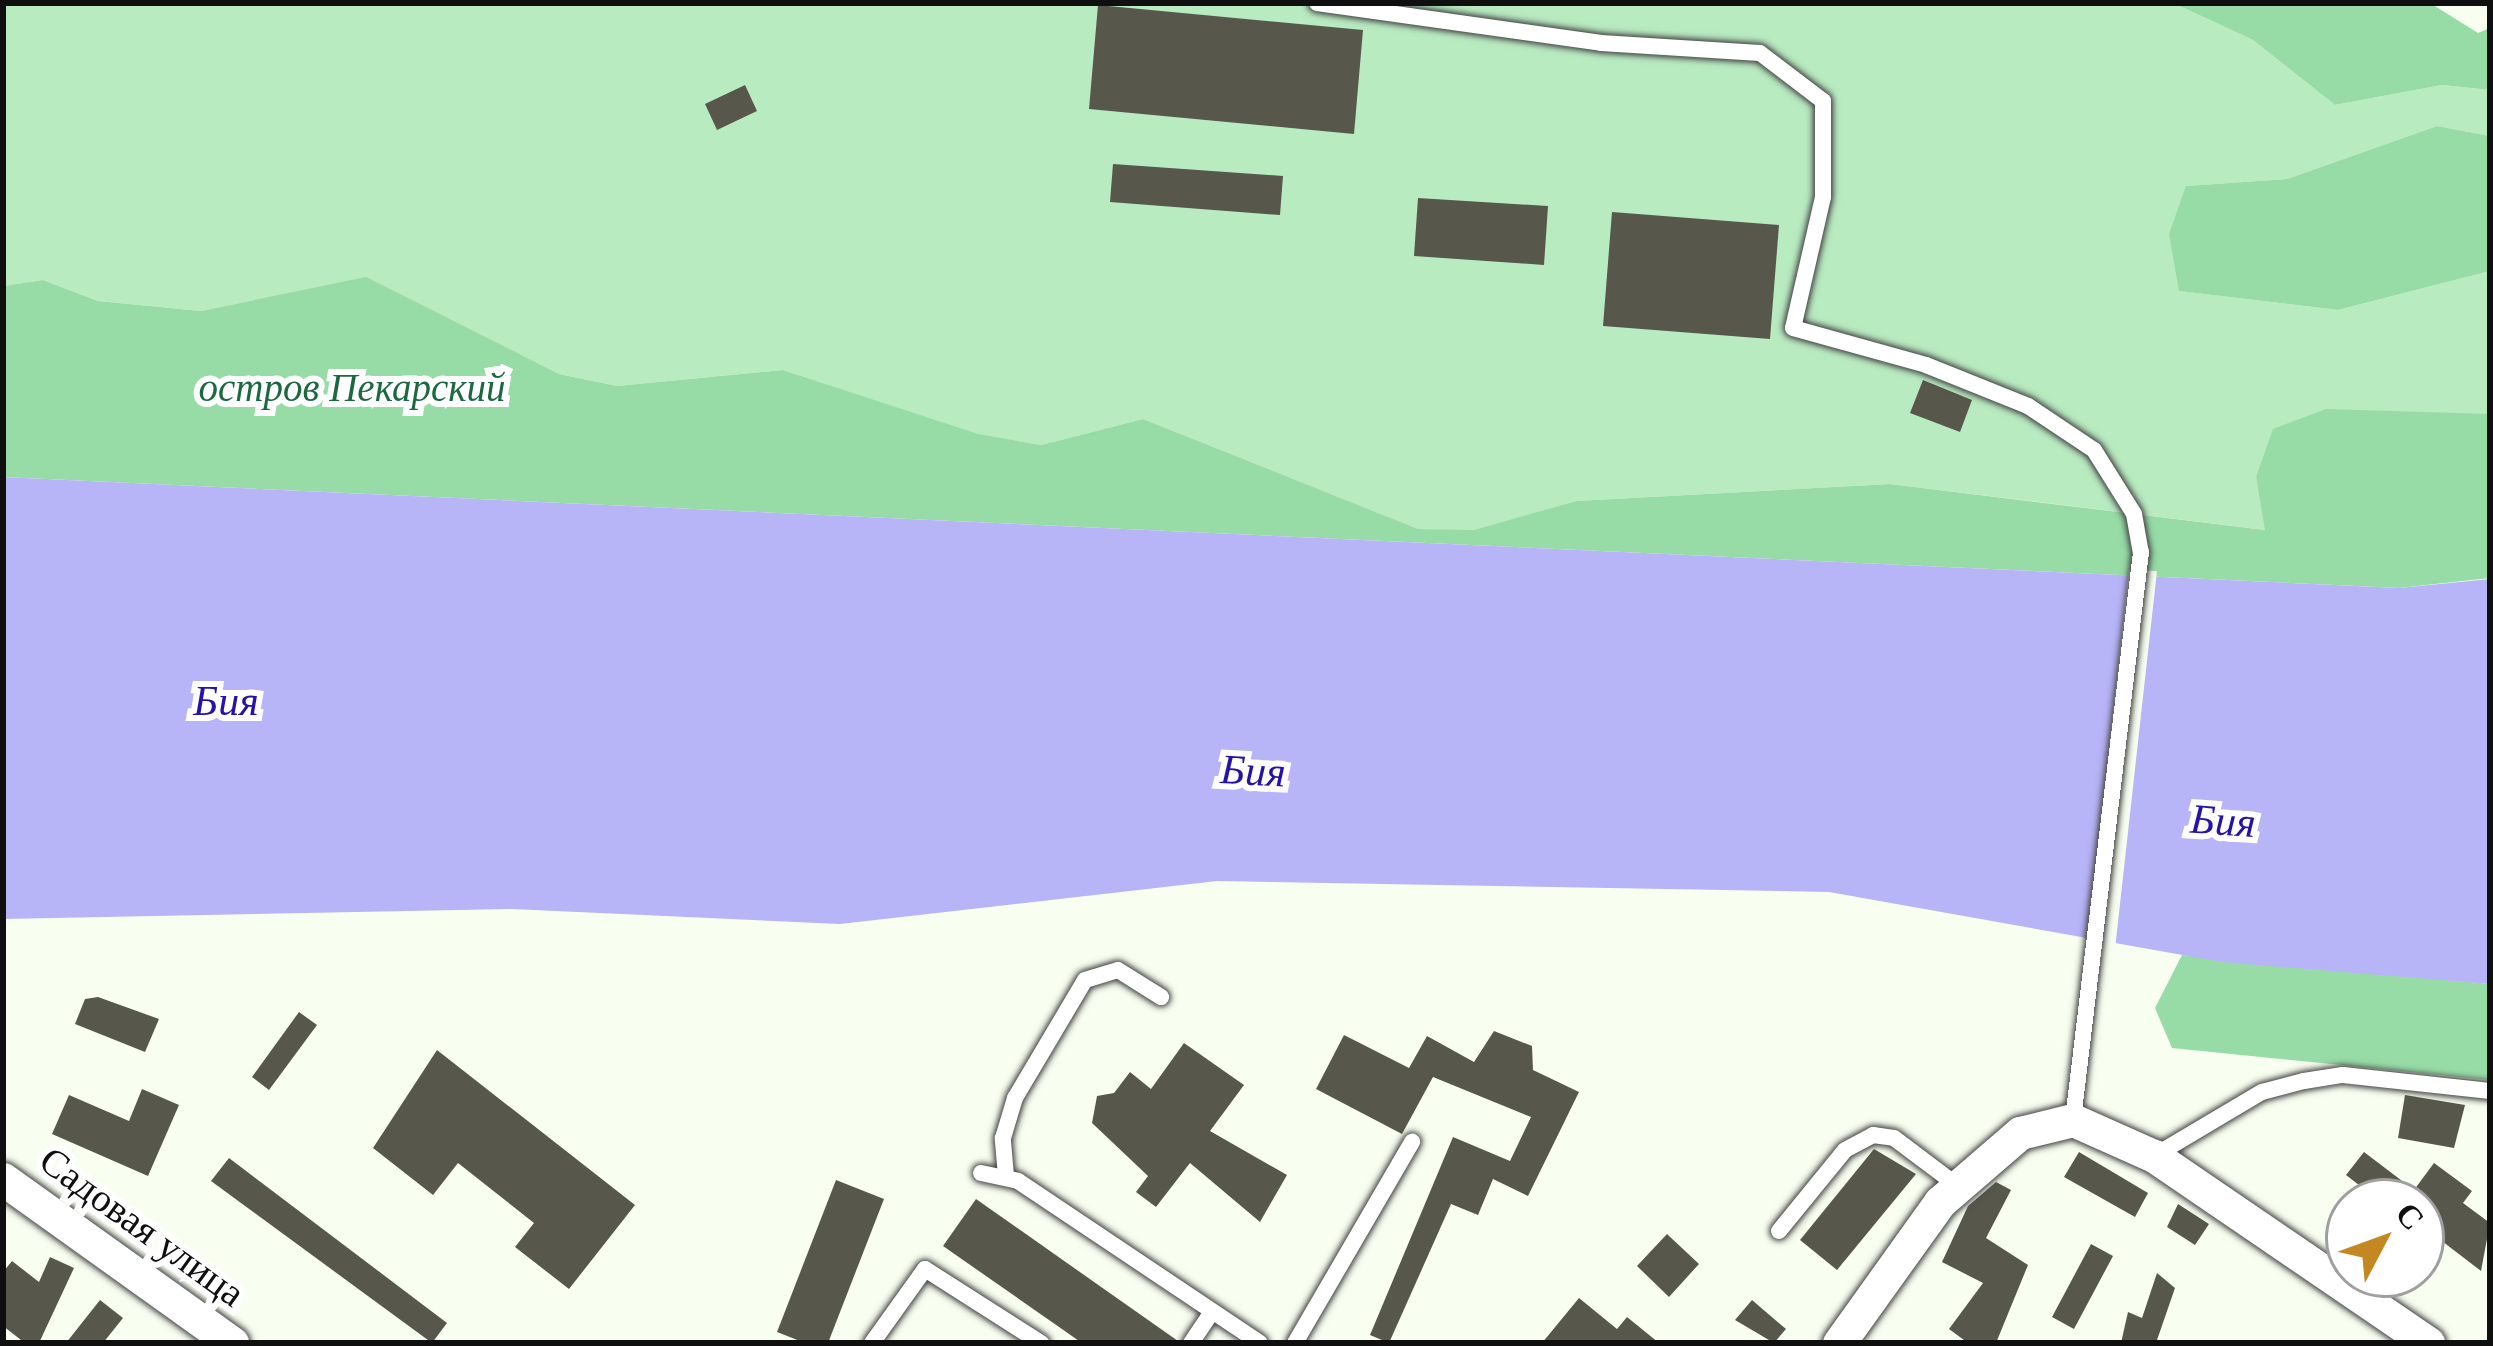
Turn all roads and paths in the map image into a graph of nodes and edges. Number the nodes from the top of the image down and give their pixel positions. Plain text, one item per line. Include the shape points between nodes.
1 (1317, 3) edge
2 (1162, 997) dead end
3 (2490, 1091) edge
4 (2073, 1120) junction
5 (1412, 1142) dead end
6 (2154, 1156) junction
7 (981, 1173) dead end
8 (1006, 1176) junction
9 (3, 1179) edge
10 (1949, 1194) junction
11 (1779, 1231) dead end
12 (1212, 1312) junction
13 (232, 1343) edge
14 (872, 1343) edge
15 (1041, 1343) edge
16 (1191, 1343) edge
17 (1260, 1343) edge
18 (1295, 1343) edge
19 (1839, 1343) edge
20 (2428, 1343) edge

1 - 4 lane via 1601,43 1760,53 1823,101 1822,197 1793,328 1926,364 2028,406 2094,450 2134,514 2141,552
2 - 8 lane via 1118,970 1085,980 1015,1098 1003,1138
3 - 6 lane via 2343,1075 2304,1081 2262,1092
4 - 6 street
4 - 10 street via 2020,1133
5 - 18 lane
6 - 20 street
7 - 8 lane
8 - 12 lane
9 - 13 street, Садовая улица
10 - 11 lane via 1894,1138 1873,1135 1845,1150
10 - 19 street
12 - 16 lane
12 - 17 lane
14 - 15 lane via 925,1269 945,1274

